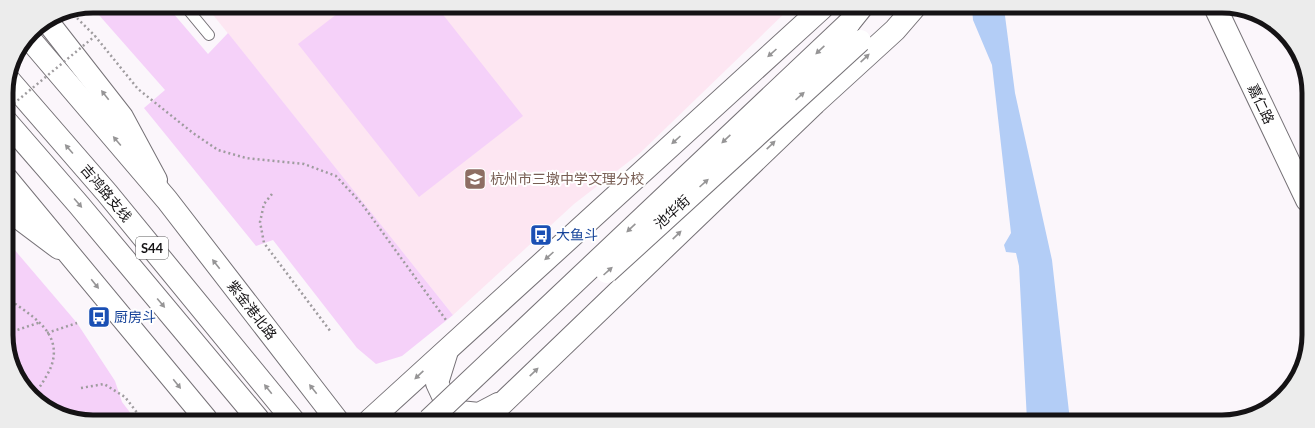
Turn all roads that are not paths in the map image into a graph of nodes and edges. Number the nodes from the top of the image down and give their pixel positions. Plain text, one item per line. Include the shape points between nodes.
1 (191, 13) edge
2 (817, 13) edge
3 (888, 13) edge
4 (910, 13) edge
5 (1218, 13) edge
6 (857, 24) edge
7 (51, 26) edge
8 (209, 35) dead end
9 (32, 42) edge
10 (14, 85) edge
11 (13, 129) edge
12 (13, 186) edge
13 (1302, 190) edge
14 (167, 200) junction
15 (13, 213) edge
16 (76, 260) junction
17 (448, 349) junction
18 (506, 399) junction
19 (203, 415) edge
20 (255, 415) edge
21 (289, 415) edge
22 (333, 415) edge
23 (375, 415) edge
24 (434, 415) edge
25 (450, 415) edge
26 (490, 415) edge

1 - 8 lane
2 -> 17 main road
3 - 6 main road, 池华街
18 -> 4 main road via 895,30
5 - 13 main road, 嘉仁路
6 -> 24 main road, 池华街, bridge
25 -> 6 main road, 池华街, bridge
14 -> 7 main road, 紫金港北路 via 122,117
14 -> 9 main road, 紫金港北路
21 -> 10 main road, 吉鸿路支线 / S44 via 107,193
11 -> 20 main road, 吉鸿路支线 / S44
12 - 16 main road
22 -> 14 main road, 紫金港北路
15 - 16 main road
16 -> 19 main road
17 - 18 main road via 437,383 450,411 479,414
17 -> 23 main road
18 - 26 main road

